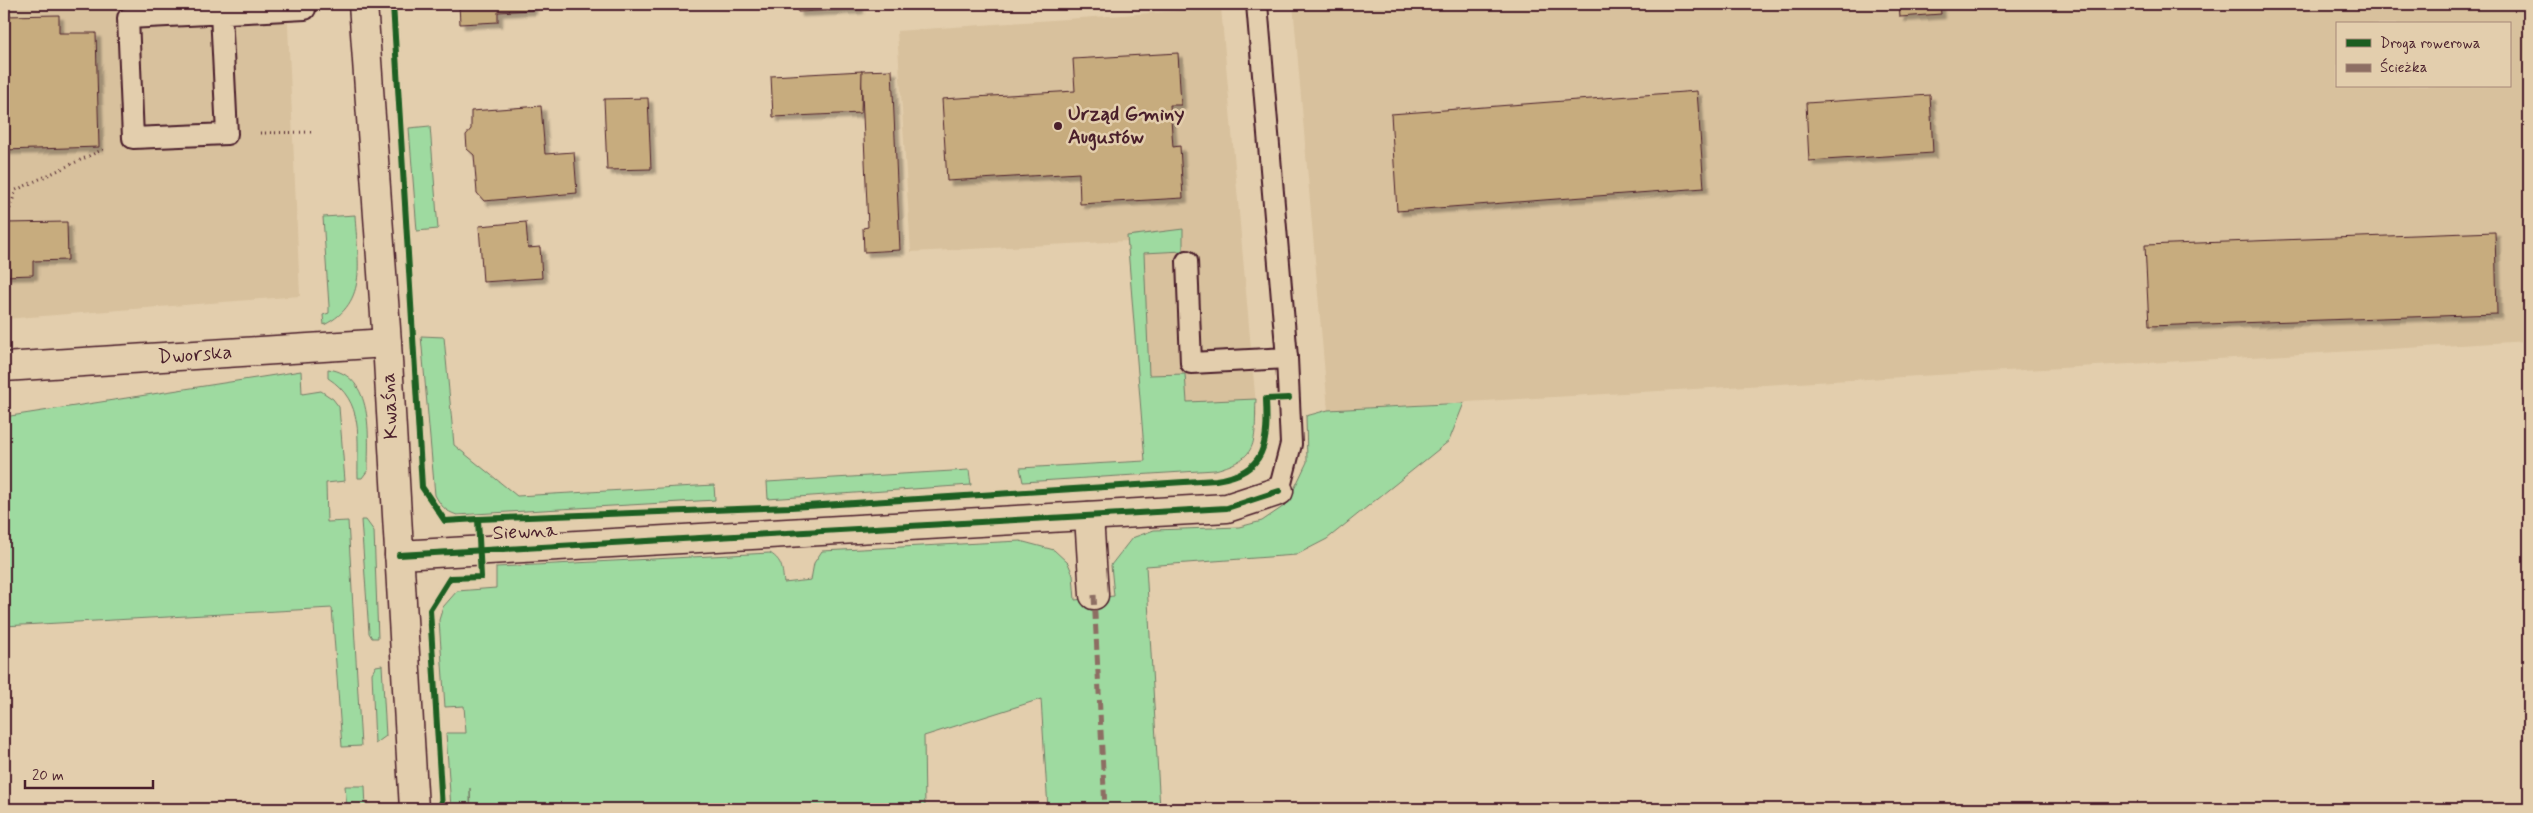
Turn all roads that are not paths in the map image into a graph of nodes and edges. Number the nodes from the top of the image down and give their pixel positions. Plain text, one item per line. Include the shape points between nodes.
1 (363, 4) edge
2 (1257, 4) edge
3 (305, 9) dead end
4 (221, 13) junction
5 (1187, 261) dead end
6 (387, 343) junction
7 (1287, 358) junction
8 (4, 367) edge
9 (1279, 491) joint
10 (1089, 516) junction
11 (400, 555) junction
12 (1094, 595) dead end
13 (414, 809) edge

1 - 6 street, Kwaśna
2 - 7 lane
3 - 4 lane
4 - 4 lane via 128,18 133,138 226,134
5 - 7 lane via 1191,362
6 - 8 street, Dworska
6 - 11 street, Kwaśna
7 - 9 lane via 1291,444
9 - 10 street, Siewna via 1227,508
10 - 11 street, Siewna
10 - 12 street
11 - 13 street, Kwaśna

